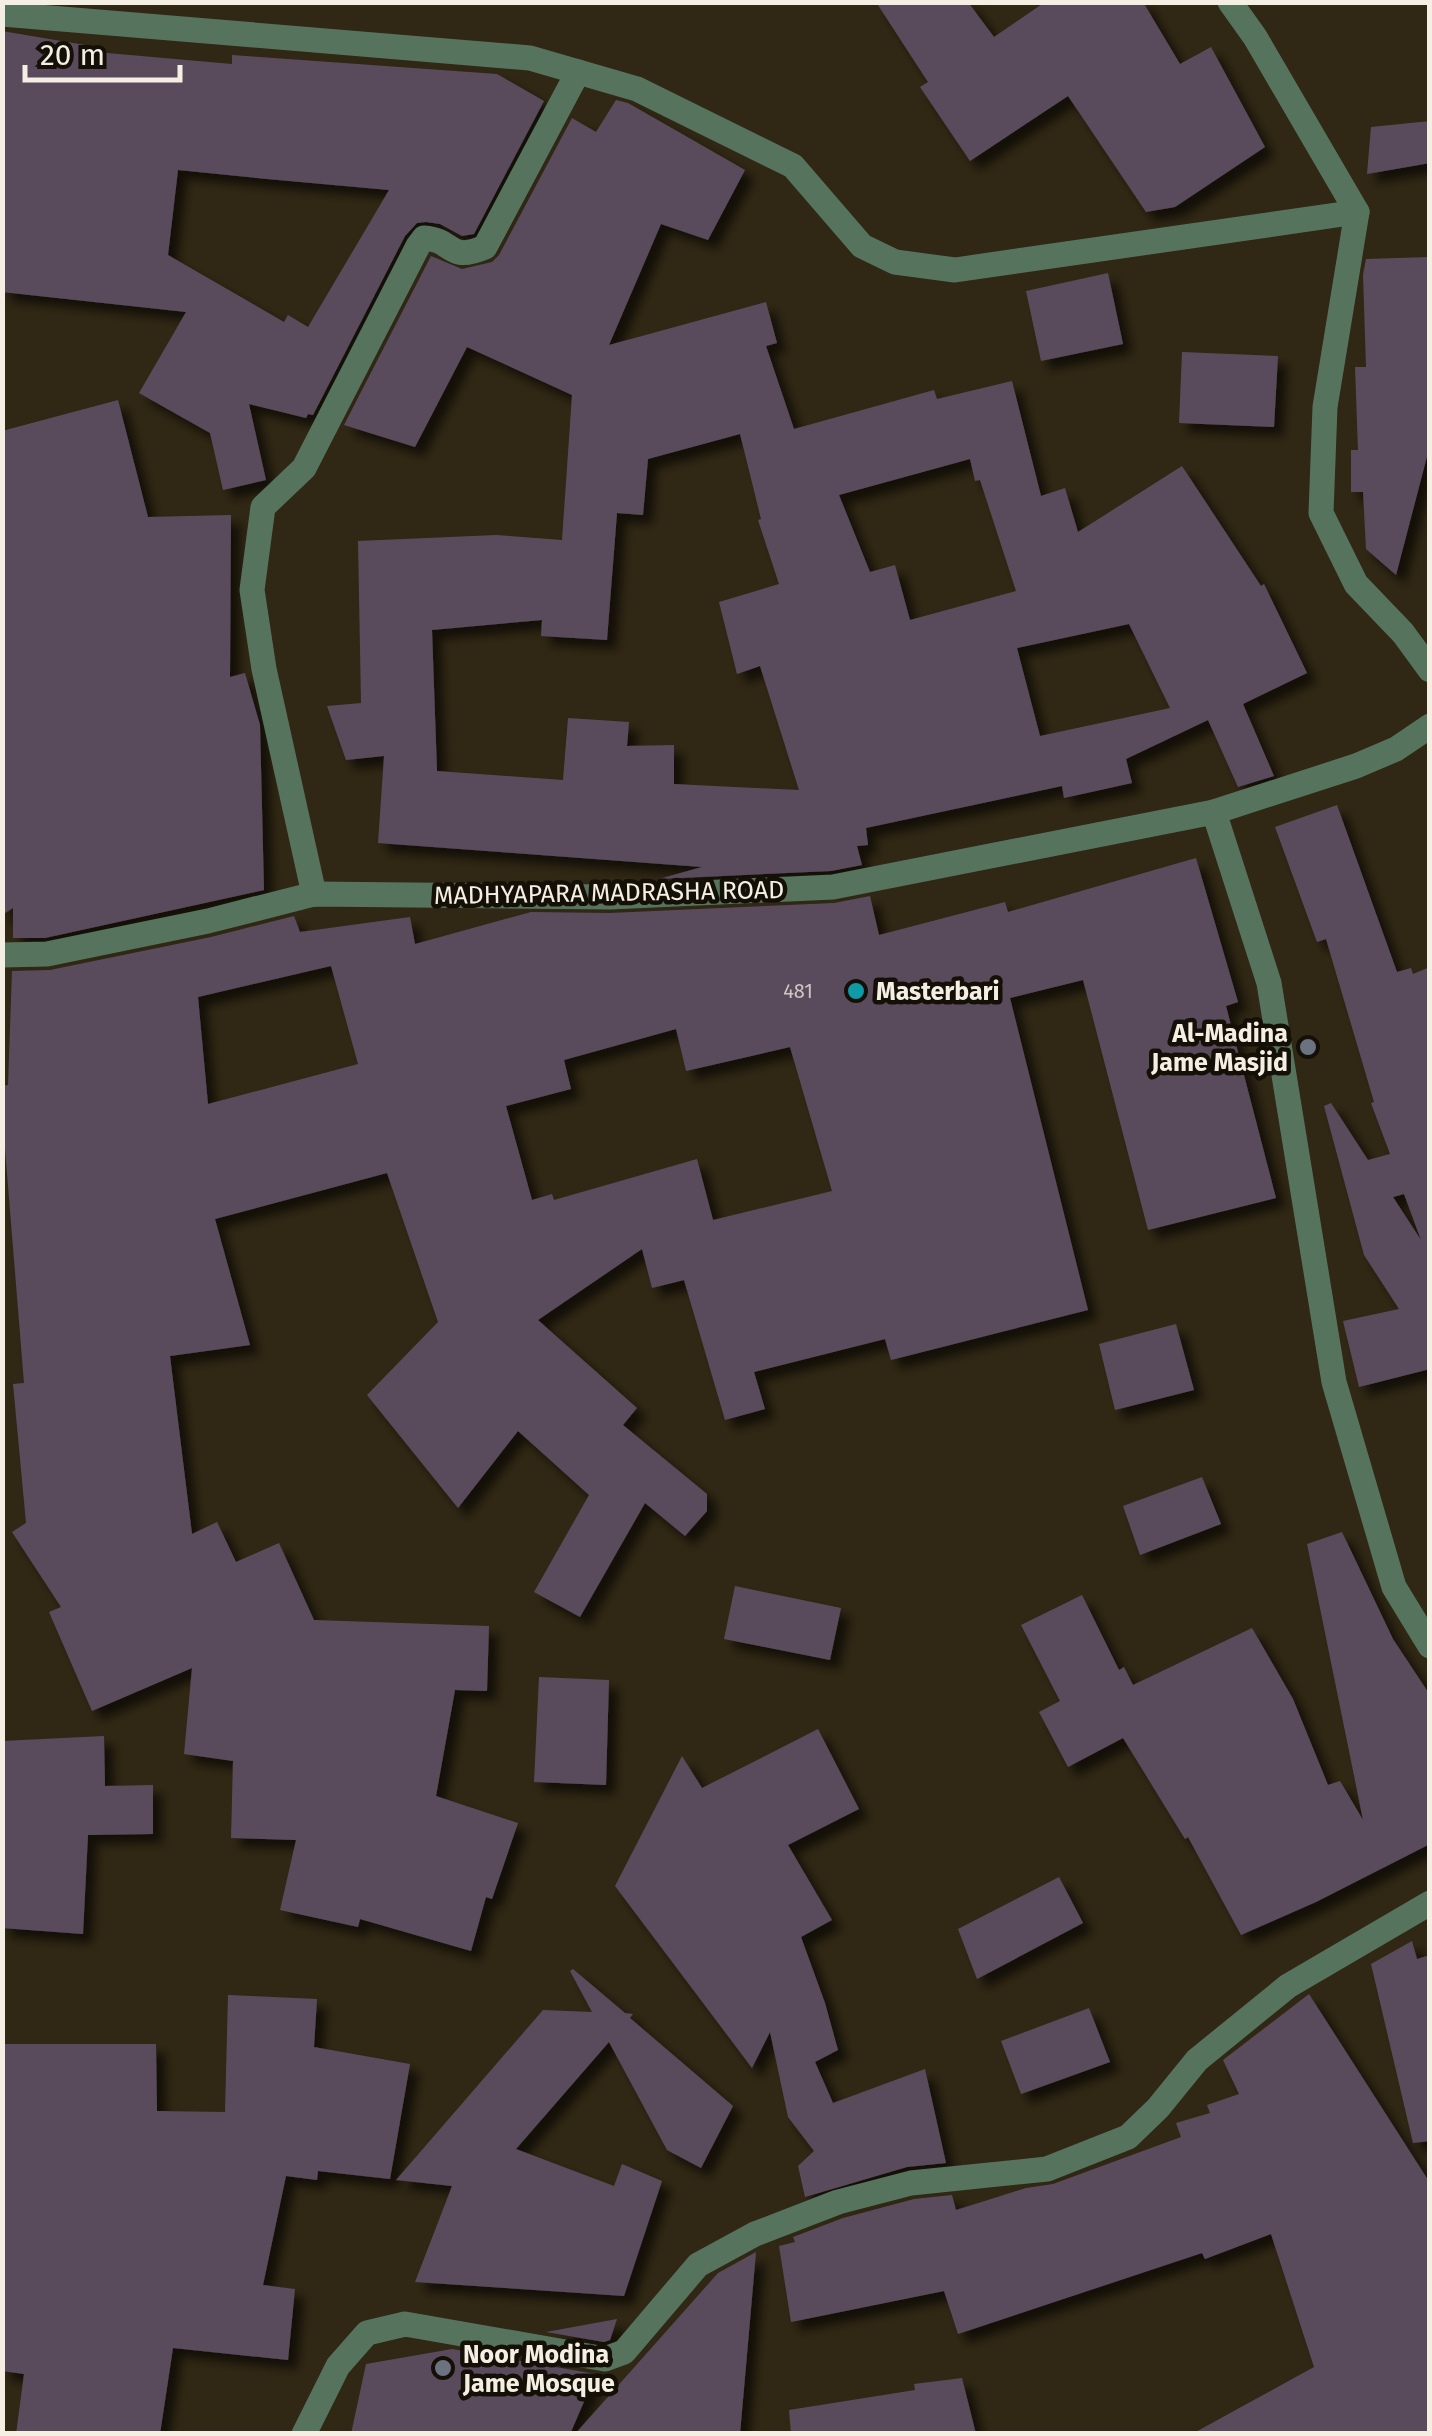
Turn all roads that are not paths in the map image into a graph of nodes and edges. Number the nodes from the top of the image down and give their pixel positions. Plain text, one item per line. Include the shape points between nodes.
1 (1230, 2) edge
2 (2, 14) edge
3 (578, 72) junction
4 (1357, 212) junction
5 (1430, 670) edge
6 (1430, 726) edge
7 (1214, 812) junction
8 (314, 894) junction
9 (2, 955) edge
10 (1430, 1646) edge
11 (1430, 1903) edge
12 (304, 2434) edge

1 - 4 street
2 - 3 street via 530,58
3 - 4 street via 636,89 793,166 862,246 895,262 955,270
3 - 8 street via 485,246 467,254 424,238 418,246 304,468 263,507 252,590
4 - 5 street via 1325,407 1321,513 1356,584
6 - 7 street, MADHYAPARA MADRASHA ROAD via 1356,766
7 - 8 street, MADHYAPARA MADRASHA ROAD via 833,887 610,897
7 - 10 street via 1269,983 1334,1382 1394,1586
8 - 9 street, MADHYAPARA MADRASHA ROAD via 47,954
11 - 12 street via 1288,1986 1197,2060 1128,2137 1048,2170 911,2183 755,2234 698,2266 624,2352 605,2359 405,2324 367,2333 338,2366

